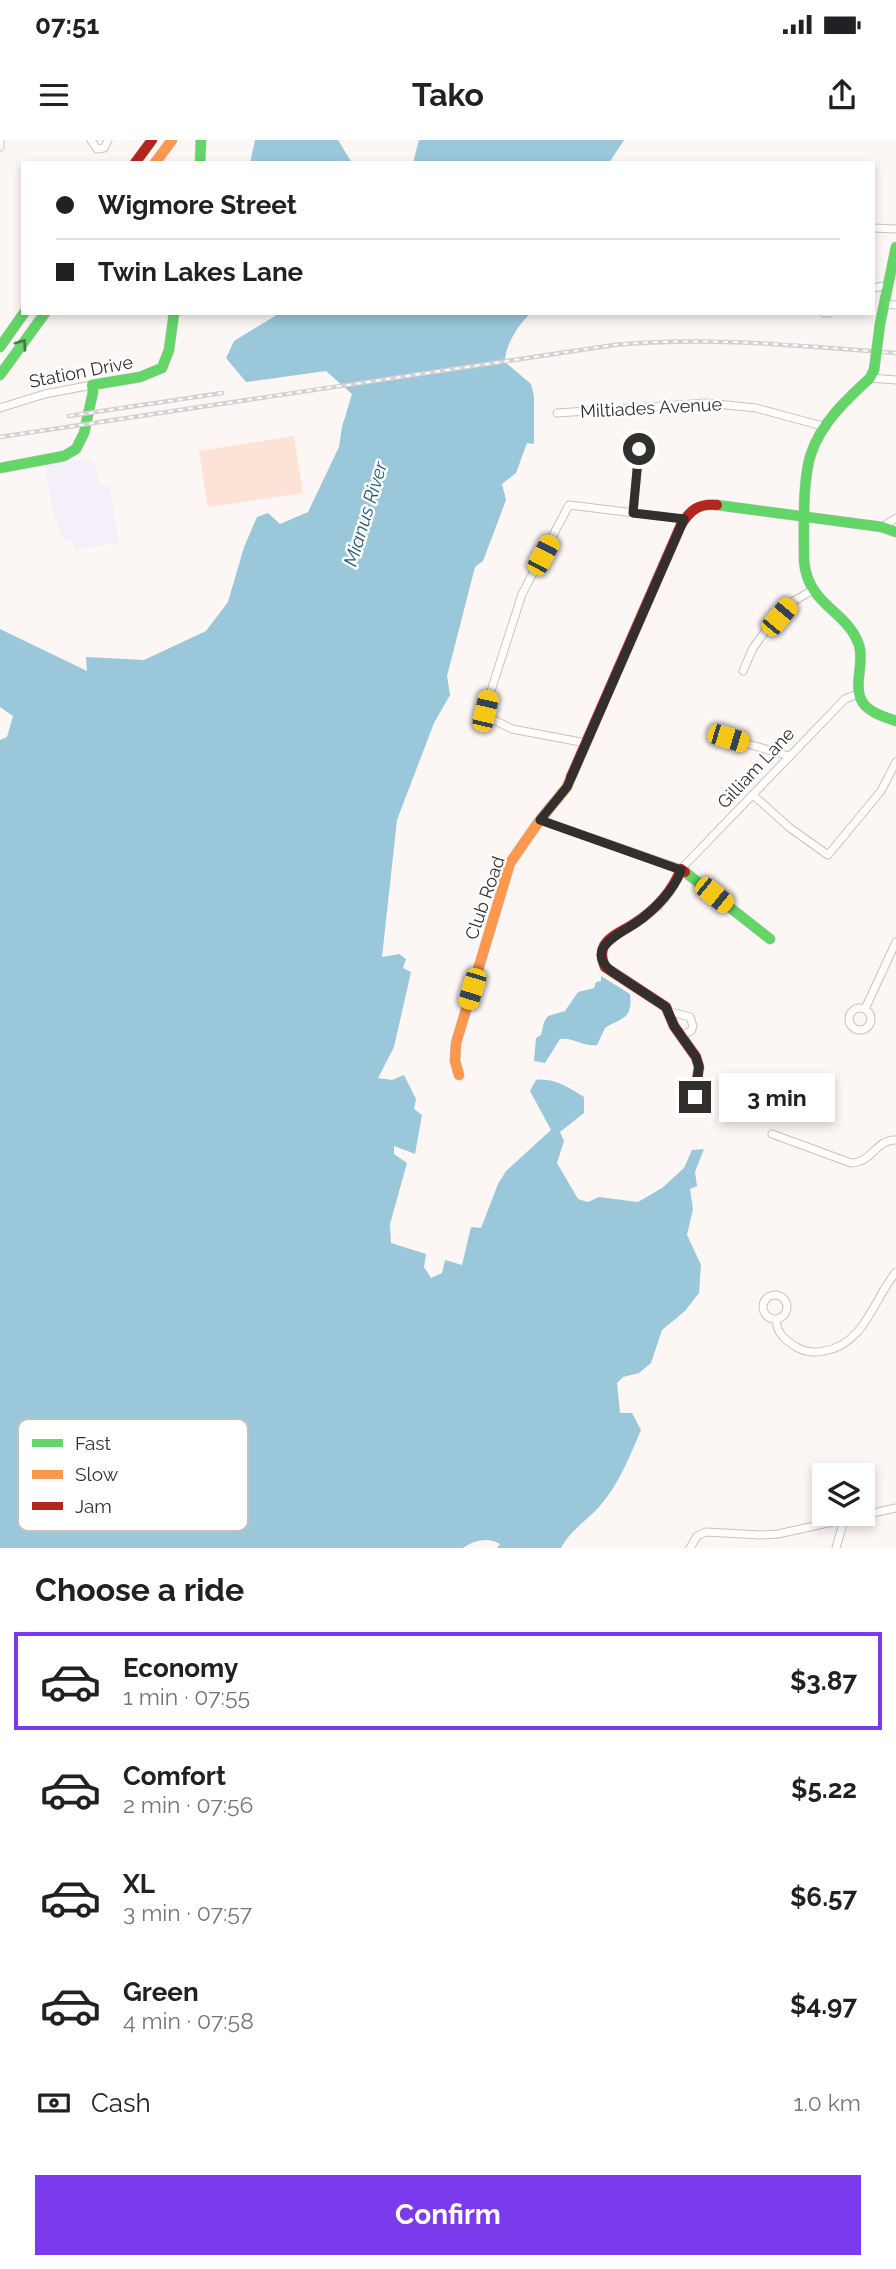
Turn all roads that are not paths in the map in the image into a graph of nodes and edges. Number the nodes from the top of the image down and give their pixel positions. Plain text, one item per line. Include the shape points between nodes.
1 (0, 140) edge
2 (91, 140) edge
3 (108, 140) edge
4 (152, 140) edge
5 (172, 140) edge
6 (201, 140) edge
7 (0, 147) edge
8 (136, 161) edge
9 (156, 161) edge
10 (200, 161) edge
11 (875, 228) edge
12 (896, 229) edge
13 (896, 247) edge
14 (888, 295) edge
15 (896, 305) edge
16 (23, 315) edge
17 (44, 315) edge
18 (174, 315) edge
19 (0, 347) edge
20 (872, 374) junction
21 (0, 375) edge
22 (896, 380) edge
23 (92, 385) junction
24 (0, 408) edge
25 (557, 413) dead end
26 (826, 426) junction
27 (639, 449) dead end
28 (0, 468) edge
29 (633, 513) junction
30 (806, 518) junction
31 (896, 518) edge
32 (684, 519) junction
33 (882, 527) junction
34 (896, 532) edge
35 (813, 590) junction
36 (743, 671) dead end
37 (858, 694) junction
38 (896, 721) edge
39 (728, 738) dead end
40 (586, 743) junction
41 (789, 756) junction
42 (896, 762) edge
43 (753, 795) junction
44 (540, 820) junction
45 (681, 870) junction
46 (770, 939) dead end
47 (896, 943) edge
48 (865, 1009) dead end
49 (668, 1011) junction
50 (682, 1035) junction
51 (458, 1075) dead end
52 (694, 1106) dead end
53 (772, 1134) dead end
54 (896, 1140) edge
55 (896, 1272) edge
56 (776, 1319) dead end
57 (896, 1508) edge
58 (875, 1513) edge
59 (816, 1526) edge
60 (842, 1526) edge
61 (690, 1548) edge
62 (836, 1548) edge

1 - 7 street
2 - 3 street via 97,149 104,148
4 - 8 main road
5 - 9 main road
6 - 10 main road
11 - 12 street
13 - 14 main road
14 - 15 street
14 - 20 main road, bridge
16 - 19 main road
21 -> 17 main road
18 - 23 main road, Station Drive via 159,371
20 - 22 street
20 - 26 main road
23 - 24 street, Station Drive
23 - 28 main road via 84,433 74,452
25 - 26 street, Miltiades Avenue via 719,404 756,408
26 - 30 main road via 810,459
27 - 29 street
29 - 32 street
29 - 40 street via 569,505 522,594 485,711 493,722 512,729
30 - 32 main road via 708,504 696,507
30 - 33 main road
30 - 35 main road via 805,572
31 - 33 street
32 - 40 main road, Club Road
33 - 34 main road
35 - 36 street via 792,602 767,629
35 - 37 main road via 859,642
37 - 38 main road via 863,704
37 - 41 street, Gilliam Lane via 845,699
39 - 41 street
40 - 44 main road, Club Road via 567,787
41 - 43 street, Gilliam Lane
42 - 43 street via 881,791 828,855
43 - 45 street, Gilliam Lane
44 - 45 street
44 - 51 main road, Club Road via 510,863 456,1043
45 - 46 main road
45 - 49 main road via 643,918 607,941 601,959
47 - 48 street
49 - 50 main road
49 - 50 street via 690,1017 691,1031
50 - 52 main road via 699,1067
53 - 54 street via 851,1163 860,1163 882,1143
55 - 56 street via 860,1330 834,1349 803,1350 785,1340
57 - 58 street
59 - 61 street via 761,1535 706,1532 697,1536
60 - 62 street

